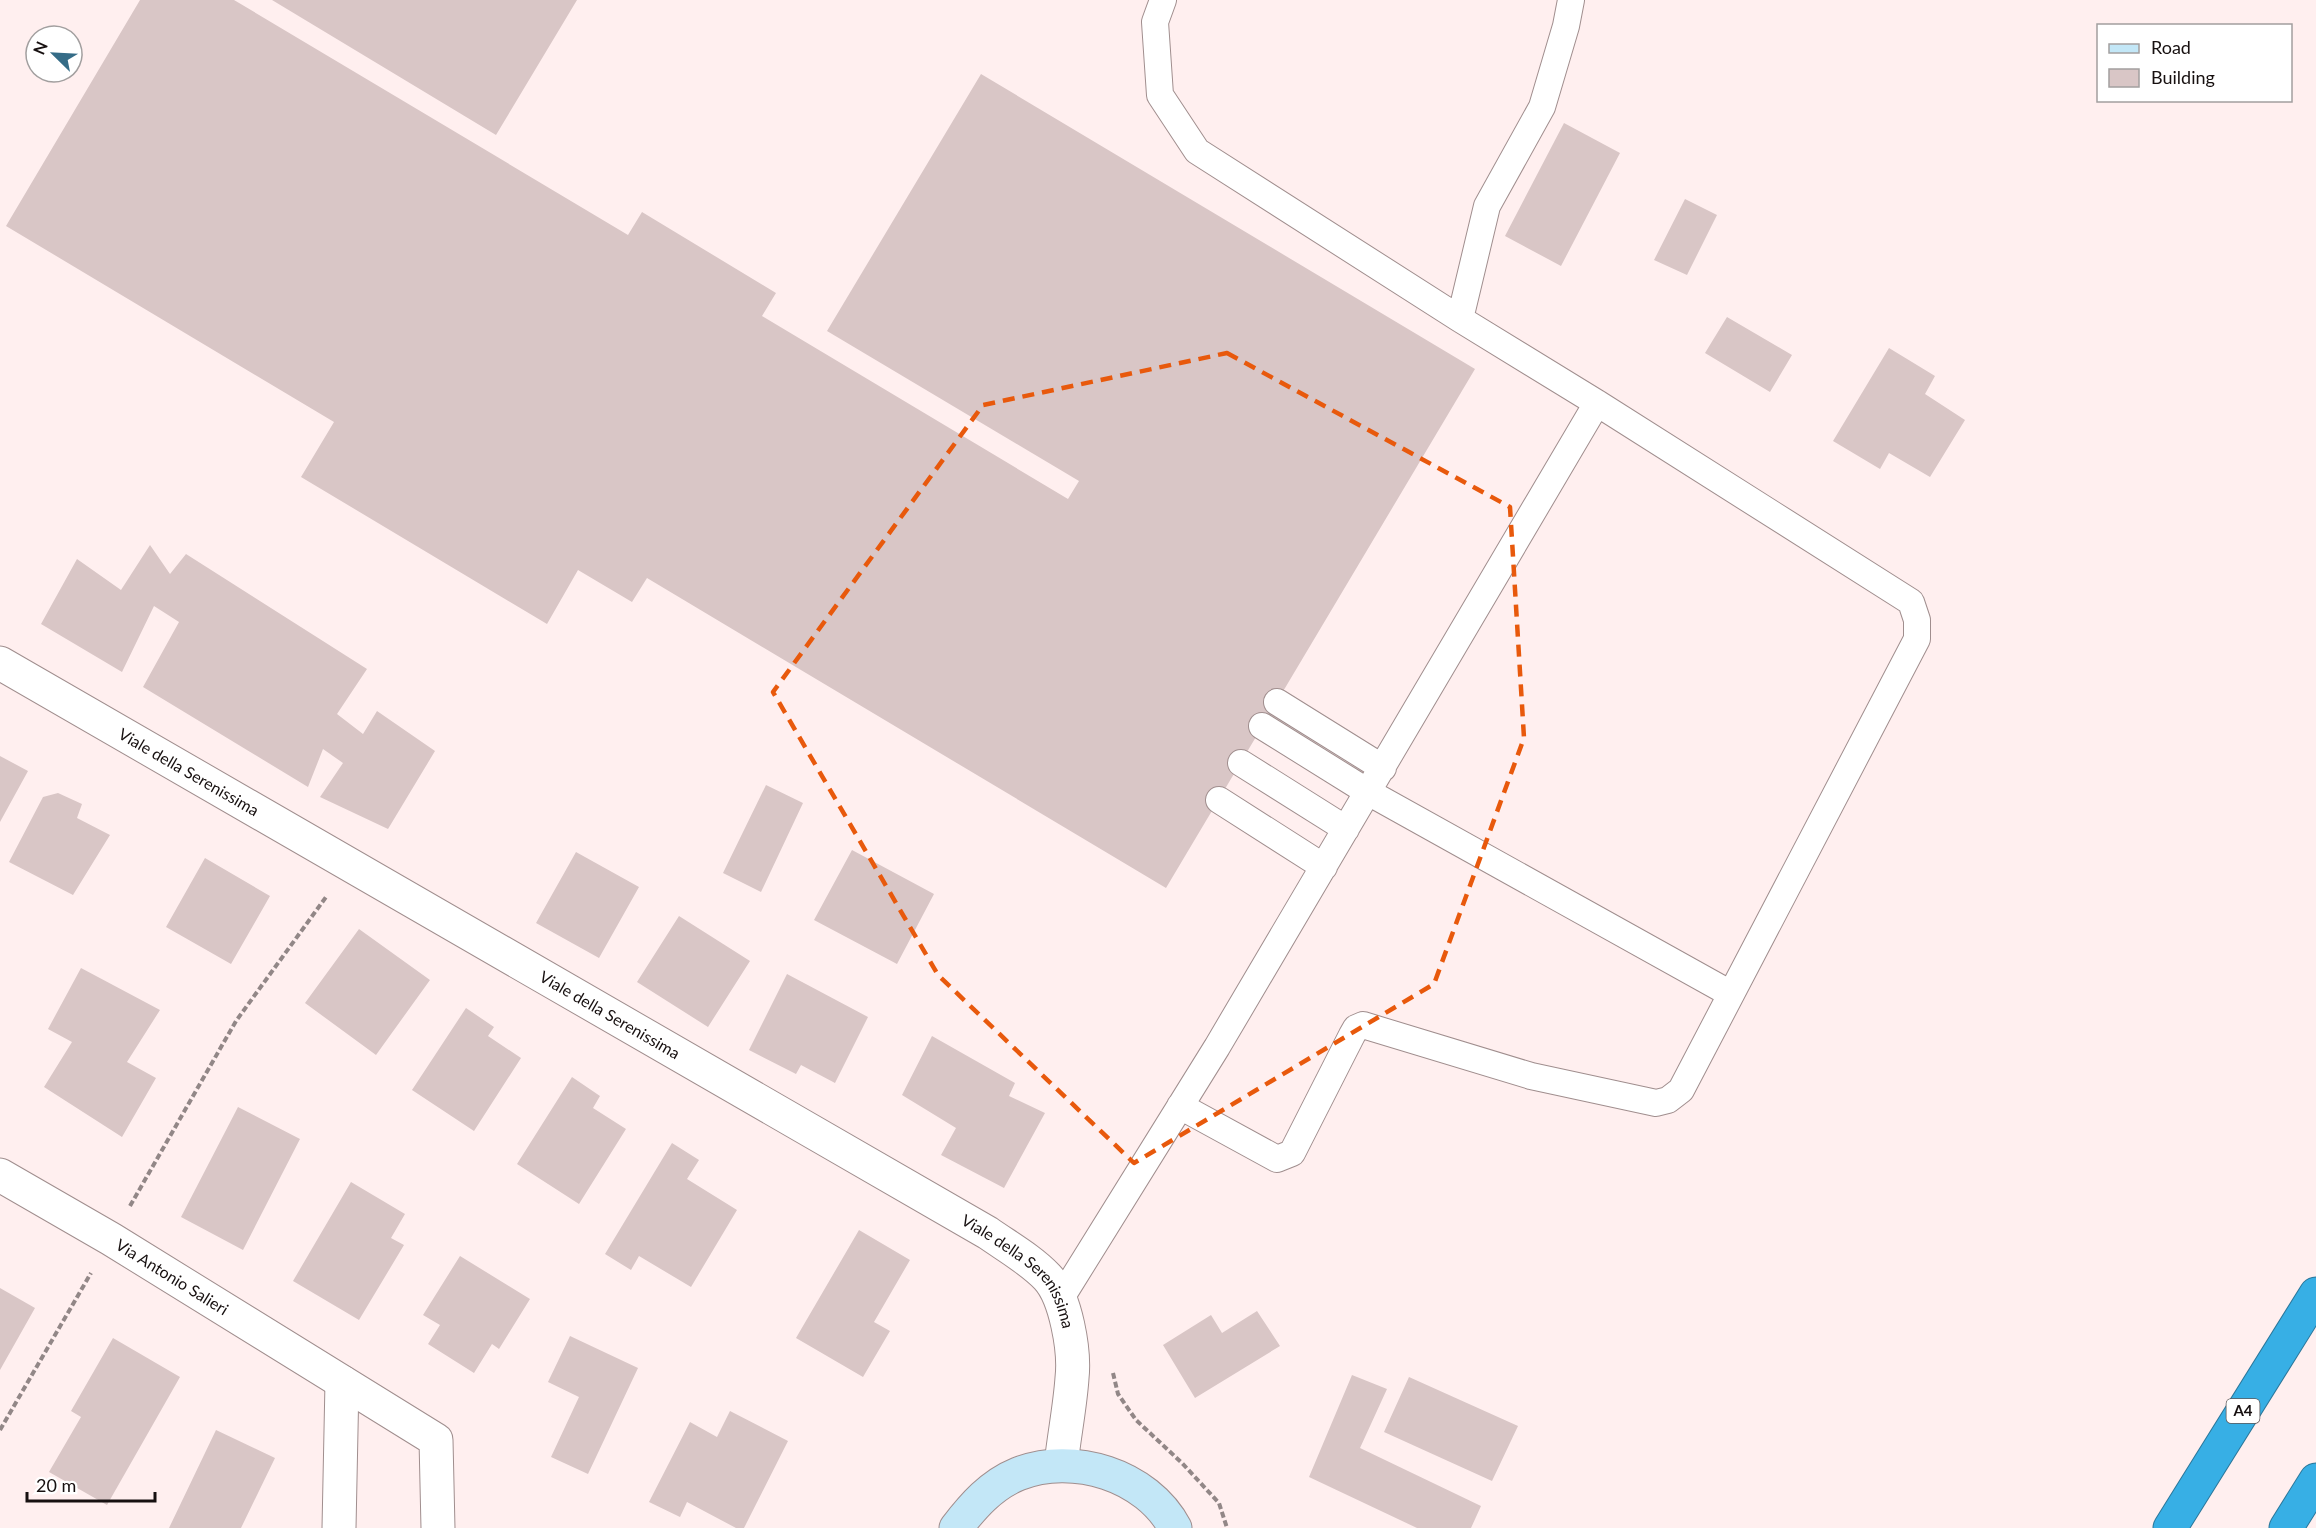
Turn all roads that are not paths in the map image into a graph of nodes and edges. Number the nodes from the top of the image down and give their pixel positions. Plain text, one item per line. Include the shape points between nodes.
1 (1163, 0) edge
2 (1571, 0) edge
3 (1460, 320) junction
4 (1598, 403) junction
5 (0, 663) edge
6 (1248, 751) junction
7 (1353, 817) junction
8 (1731, 994) junction
9 (1180, 1106) junction
10 (0, 1175) edge
11 (1055, 1288) junction
12 (2316, 1294) edge
13 (342, 1382) junction
14 (1061, 1465) junction
15 (2316, 1480) edge
16 (339, 1528) edge
17 (438, 1528) edge
18 (956, 1528) edge
19 (1175, 1528) edge
20 (2170, 1528) edge
21 (2286, 1528) edge

1 - 3 lane via 1155,22 1160,95 1197,151
2 - 3 lane via 1542,107 1487,206
3 - 4 lane
4 - 7 lane
4 - 8 lane via 1911,602 1917,620 1917,639
5 - 11 street, Viale della Serenissima via 978,1227 1021,1255
6 - 7 lane
6 - 7 lane
6 - 7 lane
7 - 8 lane
7 - 9 lane
8 - 9 lane via 1681,1090 1668,1100 1656,1102 1531,1076 1363,1025 1352,1035 1292,1153 1277,1160
9 - 11 lane
10 - 13 street, Via Antonio Salieri
11 - 14 street, Viale della Serenissima via 1068,1323 1073,1376
12 - 20 highway, A4
13 - 16 street
13 - 17 street, Via Antonio Salieri via 436,1440
14 - 18 street via 1018,1474 981,1497
14 - 19 street via 1102,1470 1140,1488
15 - 21 highway

